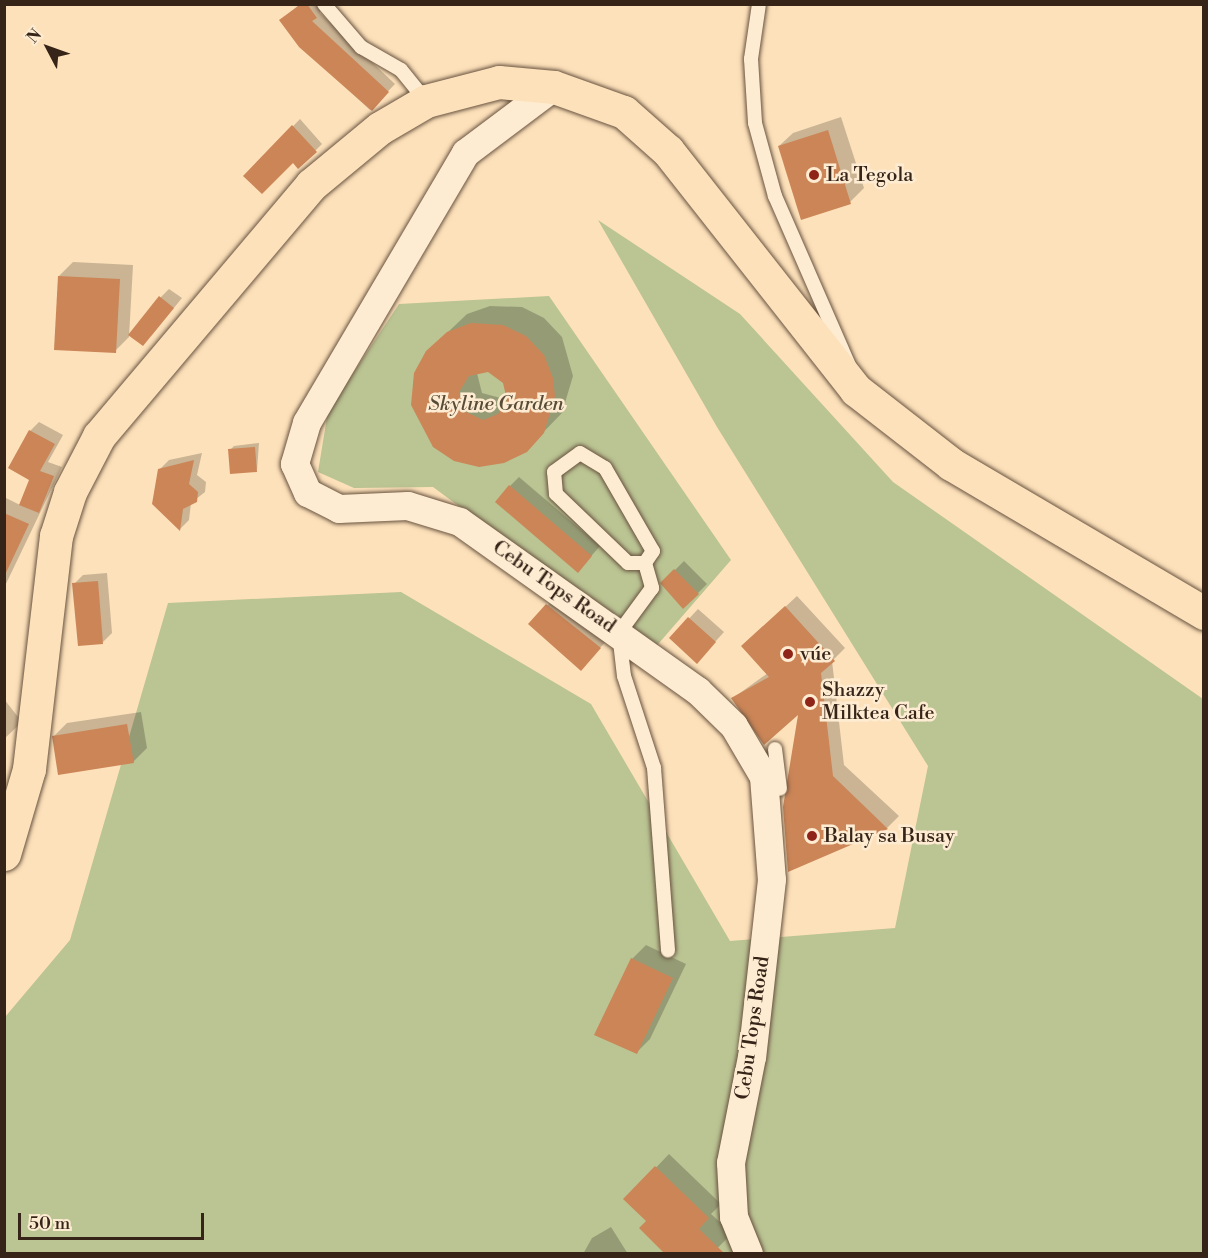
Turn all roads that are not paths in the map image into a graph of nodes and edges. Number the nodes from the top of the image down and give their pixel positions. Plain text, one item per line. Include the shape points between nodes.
1 (324, 4) edge
2 (759, 4) edge
3 (554, 87) junction
4 (426, 100) junction
5 (856, 390) junction
6 (645, 562) junction
7 (1203, 613) edge
8 (619, 633) junction
9 (775, 749) dead end
10 (774, 779) junction
11 (4, 854) edge
12 (668, 950) dead end
13 (749, 1254) edge

1 - 4 lane via 361,47 401,70
2 - 5 lane via 751,59 755,123 775,196 842,341
3 - 4 main road via 499,82
3 - 5 main road via 624,112 668,151
3 - 8 street, Cebu Tops Road via 466,153 307,423 295,464 308,493 339,509 408,506 460,522
4 - 11 main road via 380,128 311,185 99,436 70,492 56,536 29,769
5 - 7 main road via 951,464
6 - 6 lane via 653,551 604,468 580,453 554,472 556,494 628,563
6 - 8 lane via 652,588
8 - 10 street, Cebu Tops Road via 698,691 734,726
8 - 12 lane via 624,676 654,768
9 - 10 lane
10 - 13 street, Cebu Tops Road via 772,880 752,1056 731,1163 734,1217

